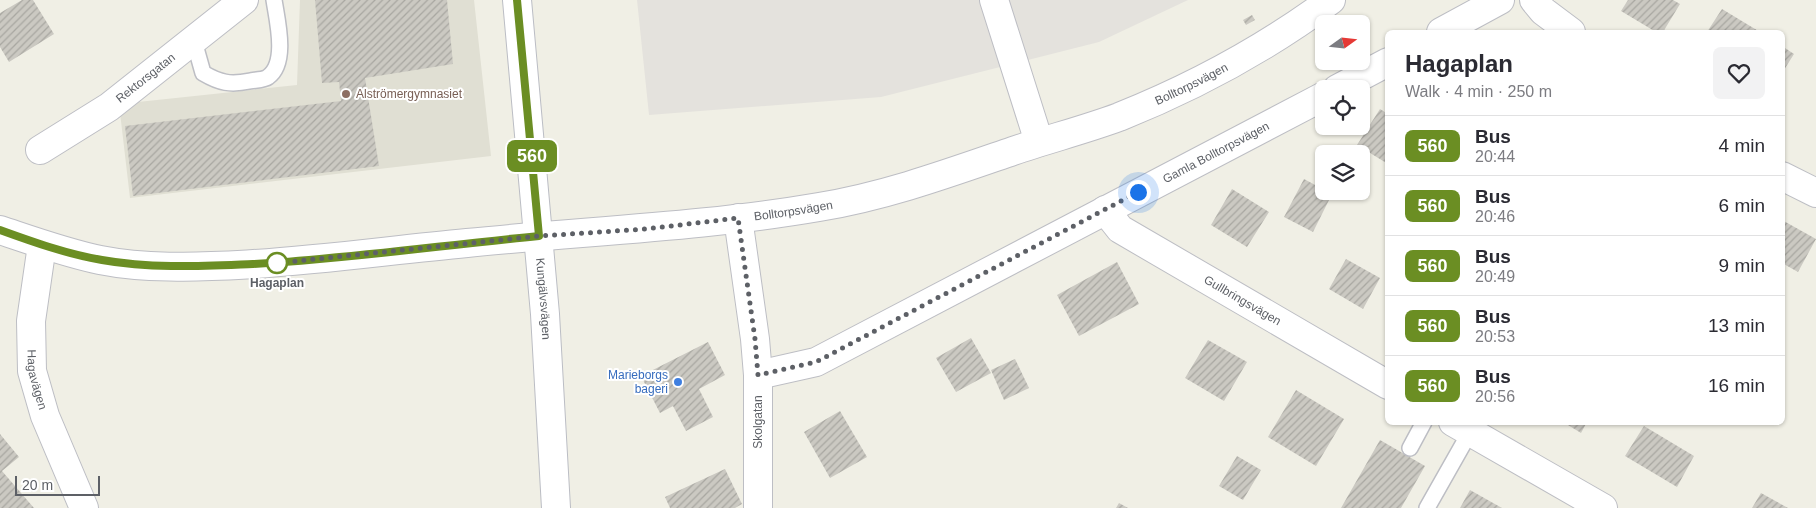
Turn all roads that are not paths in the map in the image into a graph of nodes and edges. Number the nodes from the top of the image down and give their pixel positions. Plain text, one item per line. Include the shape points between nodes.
1 (244, 0) edge
2 (274, 0) edge
3 (517, 0) edge
4 (994, 0) edge
5 (1331, 0) edge
6 (1500, 0) edge
7 (1534, 0) edge
8 (1445, 30) edge
9 (1567, 30) edge
10 (194, 41) junction
11 (1385, 64) edge
12 (1354, 80) edge
13 (1315, 101) edge
14 (1039, 142) junction
15 (40, 150) dead end
16 (1785, 178) edge
17 (1816, 193) edge
18 (1105, 210) junction
19 (738, 218) junction
20 (0, 230) edge
21 (539, 236) junction
22 (42, 245) junction
23 (758, 375) junction
24 (1385, 383) edge
25 (1422, 425) edge
26 (1462, 428) edge
27 (1410, 448) dead end
28 (84, 508) edge
29 (556, 508) edge
30 (758, 508) edge
31 (1426, 508) edge
32 (1603, 508) edge

1 - 10 street, Rektorsgatan
2 - 10 lane via 280,43 277,68 268,78 234,84 219,82 203,73
3 - 21 street, Kungälvsvägen
4 - 14 street
5 - 14 street, Bolltorpsvägen via 1258,50 1209,76 1118,117
6 - 8 street
7 - 9 street
10 - 15 street, Rektorsgatan via 109,106
11 - 12 street
13 - 18 street, Gamla Bolltorpsvägen
14 - 19 street, Bolltorpsvägen via 863,199
16 - 17 street
18 - 23 street, Gamla Bolltorpsvägen via 816,362
18 - 24 street, Gullbringsvägen via 1120,230
19 - 21 street, Bolltorpsvägen via 646,229
19 - 23 street, Skolgatan
20 - 22 street, Bolltorpsvägen
21 - 22 street, Bolltorpsvägen via 320,259 199,267 100,260
21 - 29 street, Kungälvsvägen
22 - 28 street, Hagavägen via 31,321 32,371 45,416
23 - 30 street, Skolgatan
25 - 27 lane
26 - 31 lane
26 - 32 street

